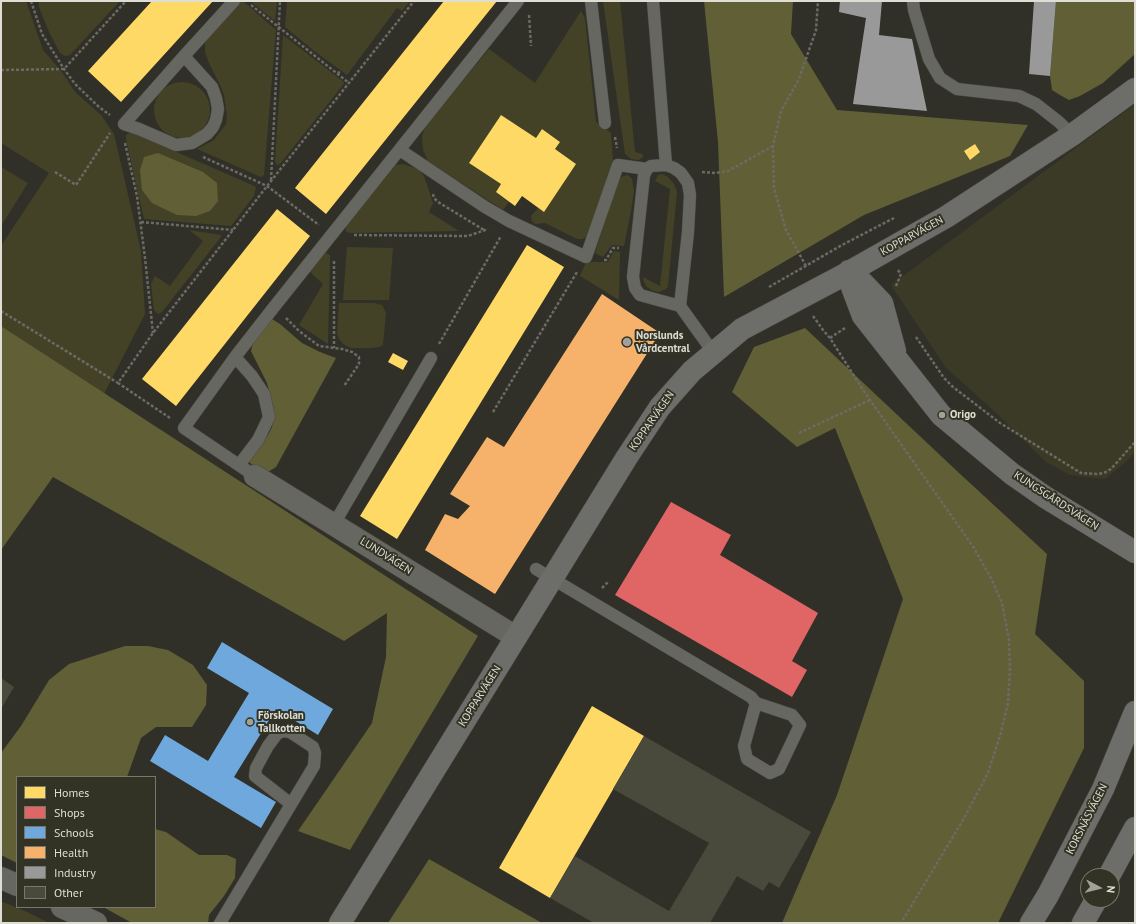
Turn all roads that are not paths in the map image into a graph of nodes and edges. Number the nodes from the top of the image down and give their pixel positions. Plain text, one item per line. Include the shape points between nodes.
1 (234, 1) edge
2 (518, 1) edge
3 (591, 1) edge
4 (653, 1) edge
5 (913, 1) edge
6 (184, 56) junction
7 (1135, 90) edge
8 (605, 123) road end
9 (1072, 135) junction
10 (400, 150) junction
11 (666, 165) junction
12 (647, 169) junction
13 (849, 271) junction
14 (680, 306) junction
15 (713, 352) junction
16 (235, 357) junction
17 (431, 358) road end
18 (247, 470) junction
19 (334, 524) junction
20 (1135, 552) edge
21 (544, 574) junction
22 (516, 637) junction
23 (756, 703) junction
24 (1135, 712) edge
25 (291, 804) junction
26 (1135, 828) edge
27 (1113, 868) edge
28 (1, 878) edge
29 (16, 885) edge
30 (64, 908) edge
31 (1091, 908) edge
32 (96, 923) edge
33 (220, 923) edge
34 (340, 923) edge
35 (1031, 923) edge
36 (1083, 923) edge

1 - 6 lane
2 - 10 lane
3 - 8 lane
4 - 11 lane
5 - 9 lane via 929,59 940,78 957,89 1019,96 1036,104
6 - 6 lane via 212,87 216,98 216,120 207,134 192,143 176,145 124,124
7 - 9 street, KOPPARVÄGEN
9 - 13 street, KOPPARVÄGEN via 946,217
10 - 12 lane via 509,221 586,257 618,165
10 - 16 lane
11 - 12 lane via 651,166
11 - 14 lane via 681,173 688,183 690,195
12 - 14 lane via 644,175 633,277 635,288 640,295
13 - 15 street, KOPPARVÄGEN via 742,329
13 - 20 street, KUNGSGÅRDSVÄGEN via 863,316 942,415 1012,474
14 - 15 lane
15 - 21 street, KOPPARVÄGEN via 660,407
16 - 18 lane via 264,394 270,417
16 - 18 lane via 184,428
17 - 19 lane
18 - 19 street, LUNDVÄGEN
19 - 22 street, LUNDVÄGEN
21 - 22 street, KOPPARVÄGEN
21 - 23 lane via 751,697
22 - 34 street, KOPPARVÄGEN
23 - 23 lane via 744,746 747,759 770,774 779,769 800,725 792,715
24 - 35 street, KORSNÄSVÄGEN via 1103,789 1048,896
25 - 25 lane via 314,766 315,753 313,747 301,738 283,731 277,734 268,746 256,768 255,776
25 - 33 lane
26 - 27 street
28 - 29 street
30 - 32 street
31 - 36 street

